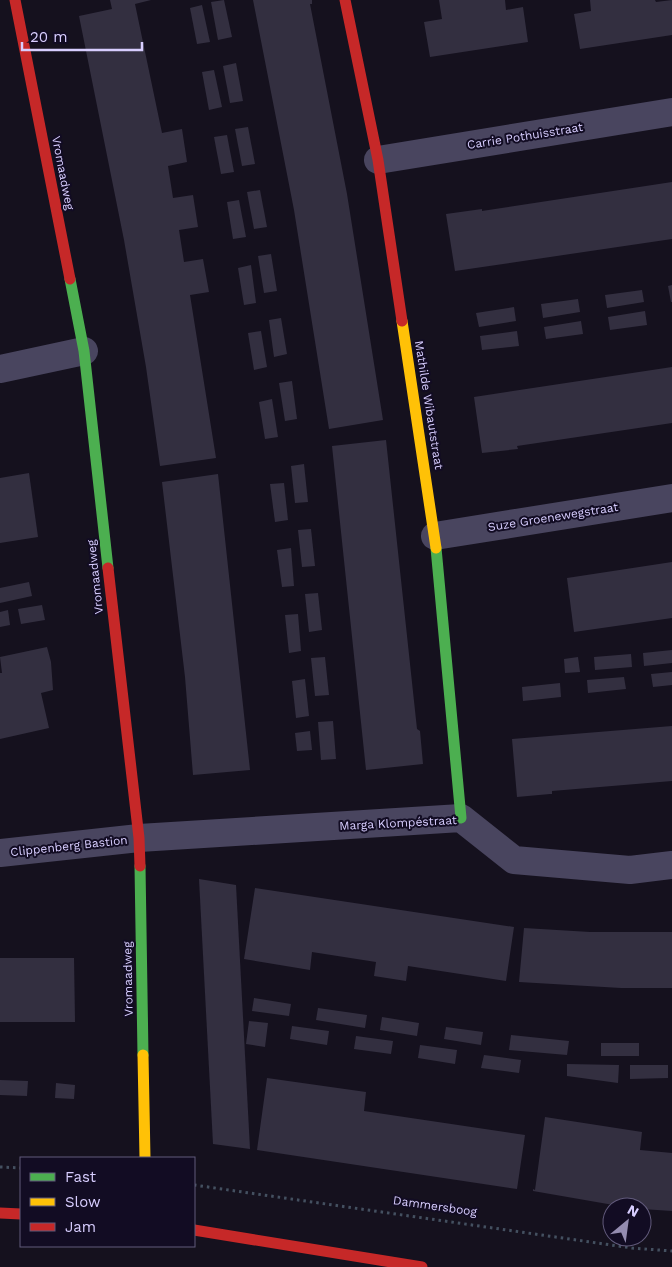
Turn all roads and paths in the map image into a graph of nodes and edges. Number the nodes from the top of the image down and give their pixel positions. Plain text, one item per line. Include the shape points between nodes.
1 (15, 0) edge
2 (345, 0) edge
3 (672, 112) edge
4 (378, 160) junction
5 (84, 351) junction
6 (0, 370) edge
7 (672, 498) edge
8 (435, 536) junction
9 (461, 818) junction
10 (139, 838) junction
11 (0, 853) edge
12 (672, 865) edge
13 (145, 1157) edge
14 (0, 1167) edge
15 (20, 1168) edge
16 (195, 1185) edge
17 (0, 1213) edge
18 (20, 1214) edge
19 (195, 1230) edge
20 (672, 1251) edge
21 (422, 1267) edge

1 - 5 street, Vromaadweg
2 - 4 street, Mathilde Wibautstraat
3 - 4 street, Carrie Pothuisstraat
4 - 8 street, Mathilde Wibautstraat
5 - 6 street
5 - 10 street, Vromaadweg
7 - 8 street, Suze Groenewegstraat
8 - 9 street, Mathilde Wibautstraat
9 - 10 street, Marga Klompéstraat
9 - 12 street, Marga Klompéstraat via 514,860 630,870
10 - 11 street, Clippenberg Bastion
10 - 13 street, Vromaadweg
14 - 15 path
16 - 20 path, Dammersboog
17 - 18 street
19 - 21 street

